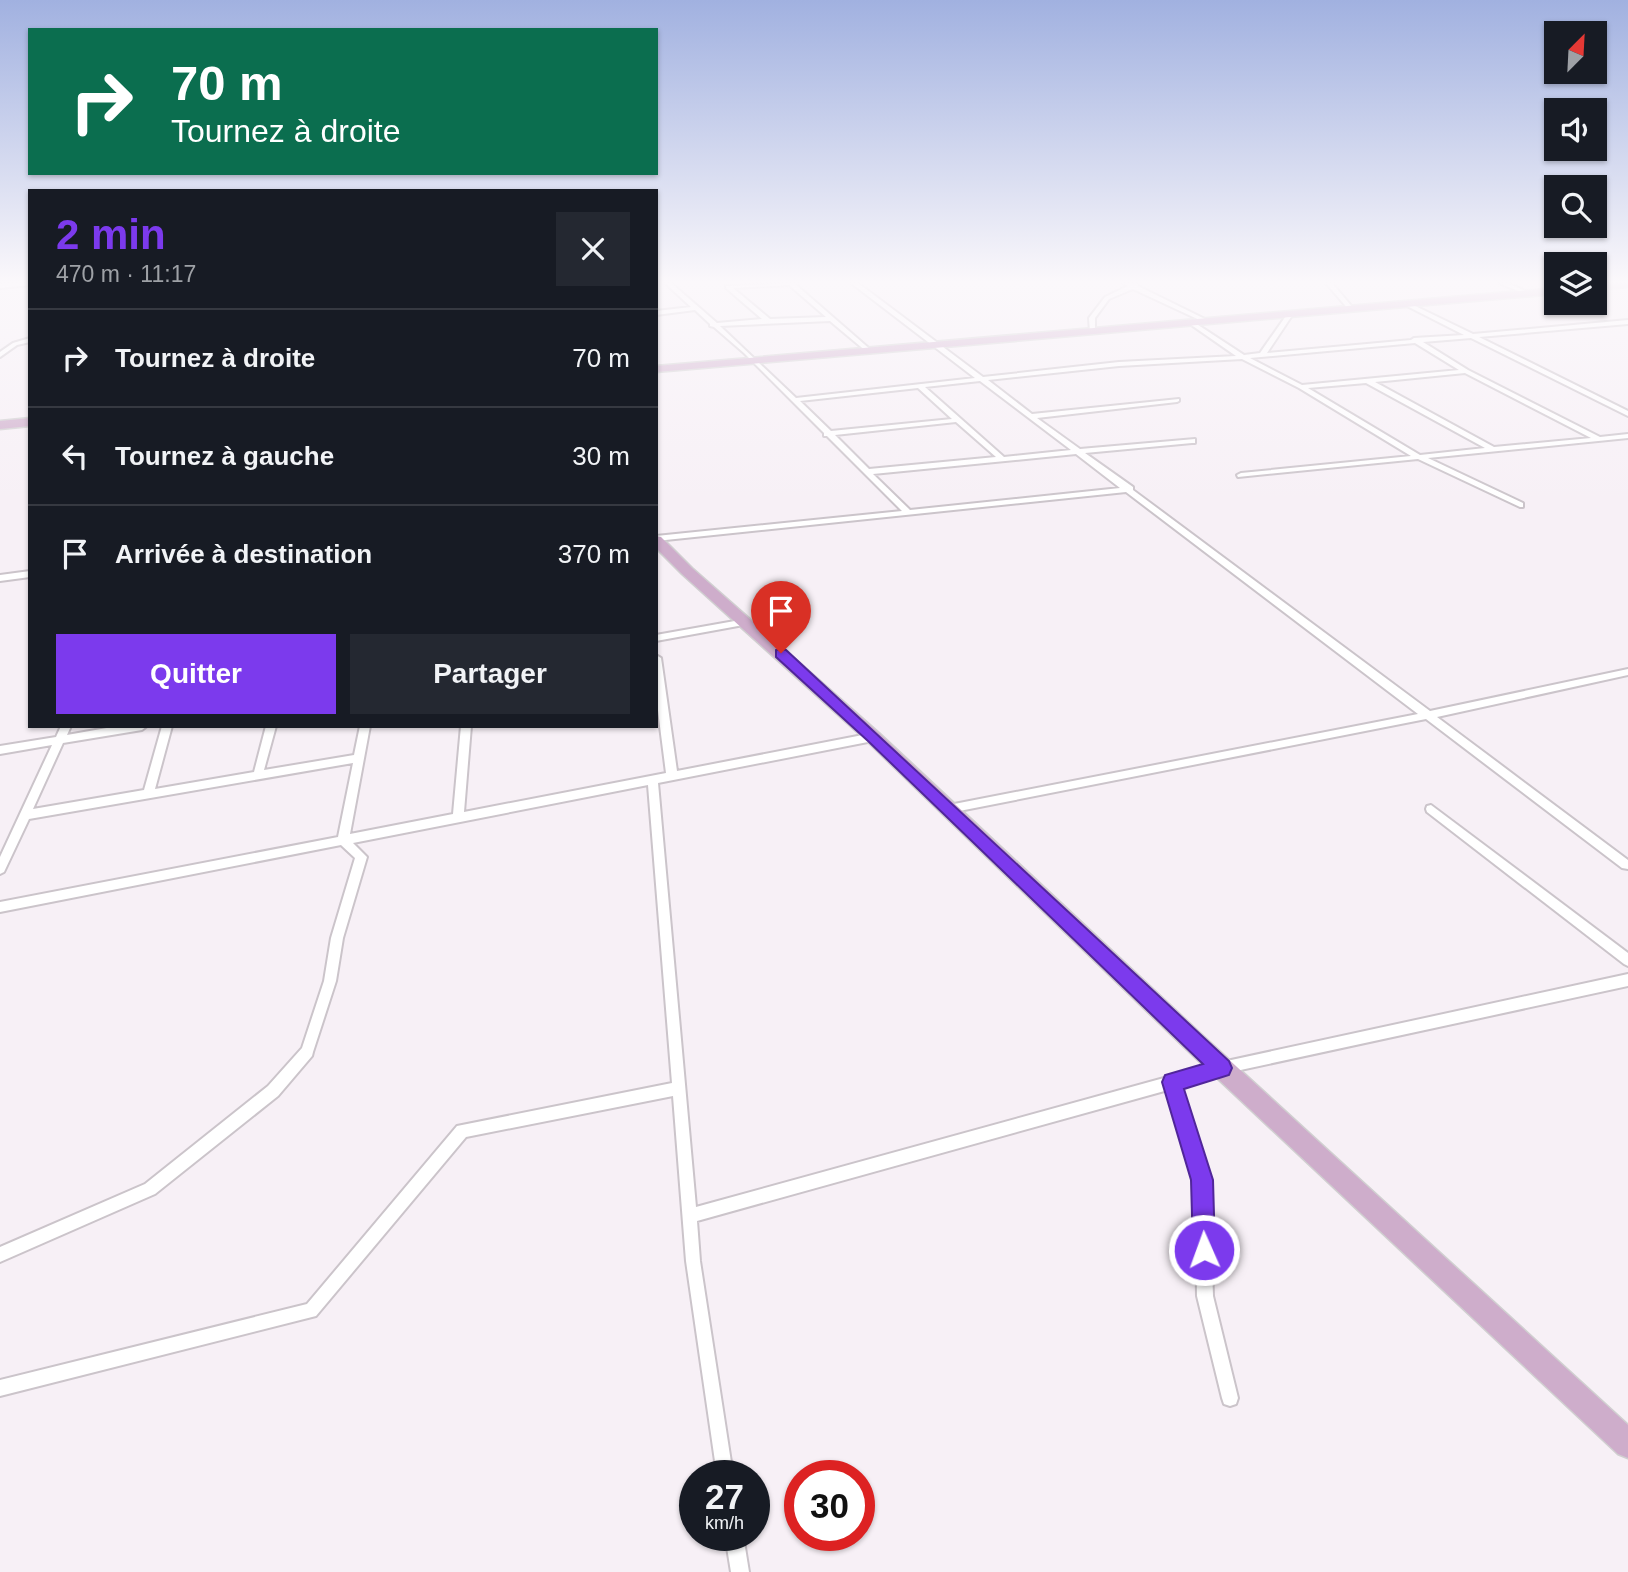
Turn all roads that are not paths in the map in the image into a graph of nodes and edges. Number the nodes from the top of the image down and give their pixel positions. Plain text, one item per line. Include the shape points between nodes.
1 (748, 356) edge
2 (807, 356) edge
3 (950, 356) edge
4 (1236, 356) edge
5 (1241, 356) edge
6 (1441, 356) edge
7 (1511, 356) edge
8 (753, 361) junction
9 (658, 369) edge
10 (1466, 371) junction
11 (983, 379) junction
12 (1368, 381) junction
13 (919, 386) junction
14 (1301, 387) junction
15 (793, 400) junction
16 (1177, 400) dead end
17 (1628, 414) edge
18 (1032, 416) junction
19 (957, 420) junction
20 (28, 422) edge
21 (0, 425) edge
22 (827, 434) junction
23 (1628, 436) edge
24 (1599, 439) junction
25 (1192, 441) dead end
26 (1077, 450) junction
27 (1494, 450) junction
28 (1420, 457) junction
29 (1001, 458) junction
30 (866, 472) junction
31 (1241, 475) dead end
32 (1130, 489) junction
33 (1520, 505) dead end
34 (909, 513) junction
35 (658, 539) edge
36 (658, 541) edge
37 (28, 574) edge
38 (0, 578) edge
39 (746, 622) junction
40 (658, 638) edge
41 (658, 673) edge
42 (1628, 673) edge
43 (1430, 715) junction
44 (65, 728) edge
45 (130, 728) edge
46 (166, 728) edge
47 (270, 728) edge
48 (365, 728) edge
49 (466, 728) edge
50 (873, 737) junction
51 (59, 740) junction
52 (0, 750) edge
53 (359, 758) junction
54 (258, 775) junction
55 (672, 776) junction
56 (653, 780) junction
57 (149, 793) junction
58 (949, 809) junction
59 (1431, 809) dead end
60 (25, 815) junction
61 (457, 818) junction
62 (344, 840) junction
63 (1626, 865) edge
64 (0, 869) edge
65 (0, 907) edge
66 (1628, 960) edge
67 (1628, 980) edge
68 (1222, 1068) junction
69 (1172, 1082) junction
70 (679, 1088) junction
71 (689, 1216) junction
72 (0, 1255) edge
73 (0, 1388) edge
74 (1230, 1398) dead end
75 (1628, 1444) edge
76 (723, 1460) edge
77 (737, 1551) edge
78 (740, 1572) edge

1 - 8 street
2 - 8 main road
3 - 11 street
4 - 11 street
5 - 14 street
6 - 10 street
7 - 17 street
8 - 9 main road
8 - 15 street
10 - 12 street
10 - 24 street
11 - 13 street
11 - 18 street
12 - 14 street
12 - 27 street
13 - 15 street
13 - 19 street
14 - 28 street
15 - 22 street
16 - 18 street
18 - 26 street
19 - 22 street
19 - 29 street
20 - 21 main road
22 - 30 street
23 - 24 street
24 - 27 street
25 - 26 street
26 - 29 street
26 - 32 street
27 - 28 street
28 - 31 street
28 - 33 street
29 - 30 street
30 - 34 street
32 - 34 street
32 - 43 street
34 - 35 street
36 - 39 main road
37 - 38 street
39 - 40 street
39 - 50 main road
41 - 55 street
42 - 43 street
43 - 58 street
43 - 63 street
44 - 51 street
45 - 51 street
46 - 57 street
47 - 54 street
48 - 53 street
49 - 61 street
50 - 55 street
50 - 58 main road
51 - 52 street
51 - 60 street
53 - 54 street
53 - 62 street
54 - 57 street
55 - 56 street
56 - 61 street
56 - 70 street
57 - 60 street
58 - 68 main road
59 - 66 street
60 - 64 street
61 - 62 street
62 - 65 street
62 - 72 street via 361,857 307,1052 273,1091 149,1189
67 - 68 street
68 - 69 street
68 - 75 main road
69 - 71 street
69 - 74 street via 1202,1180 1205,1296
70 - 71 street
70 - 73 street via 461,1130 311,1311
71 - 76 street
77 - 78 street

